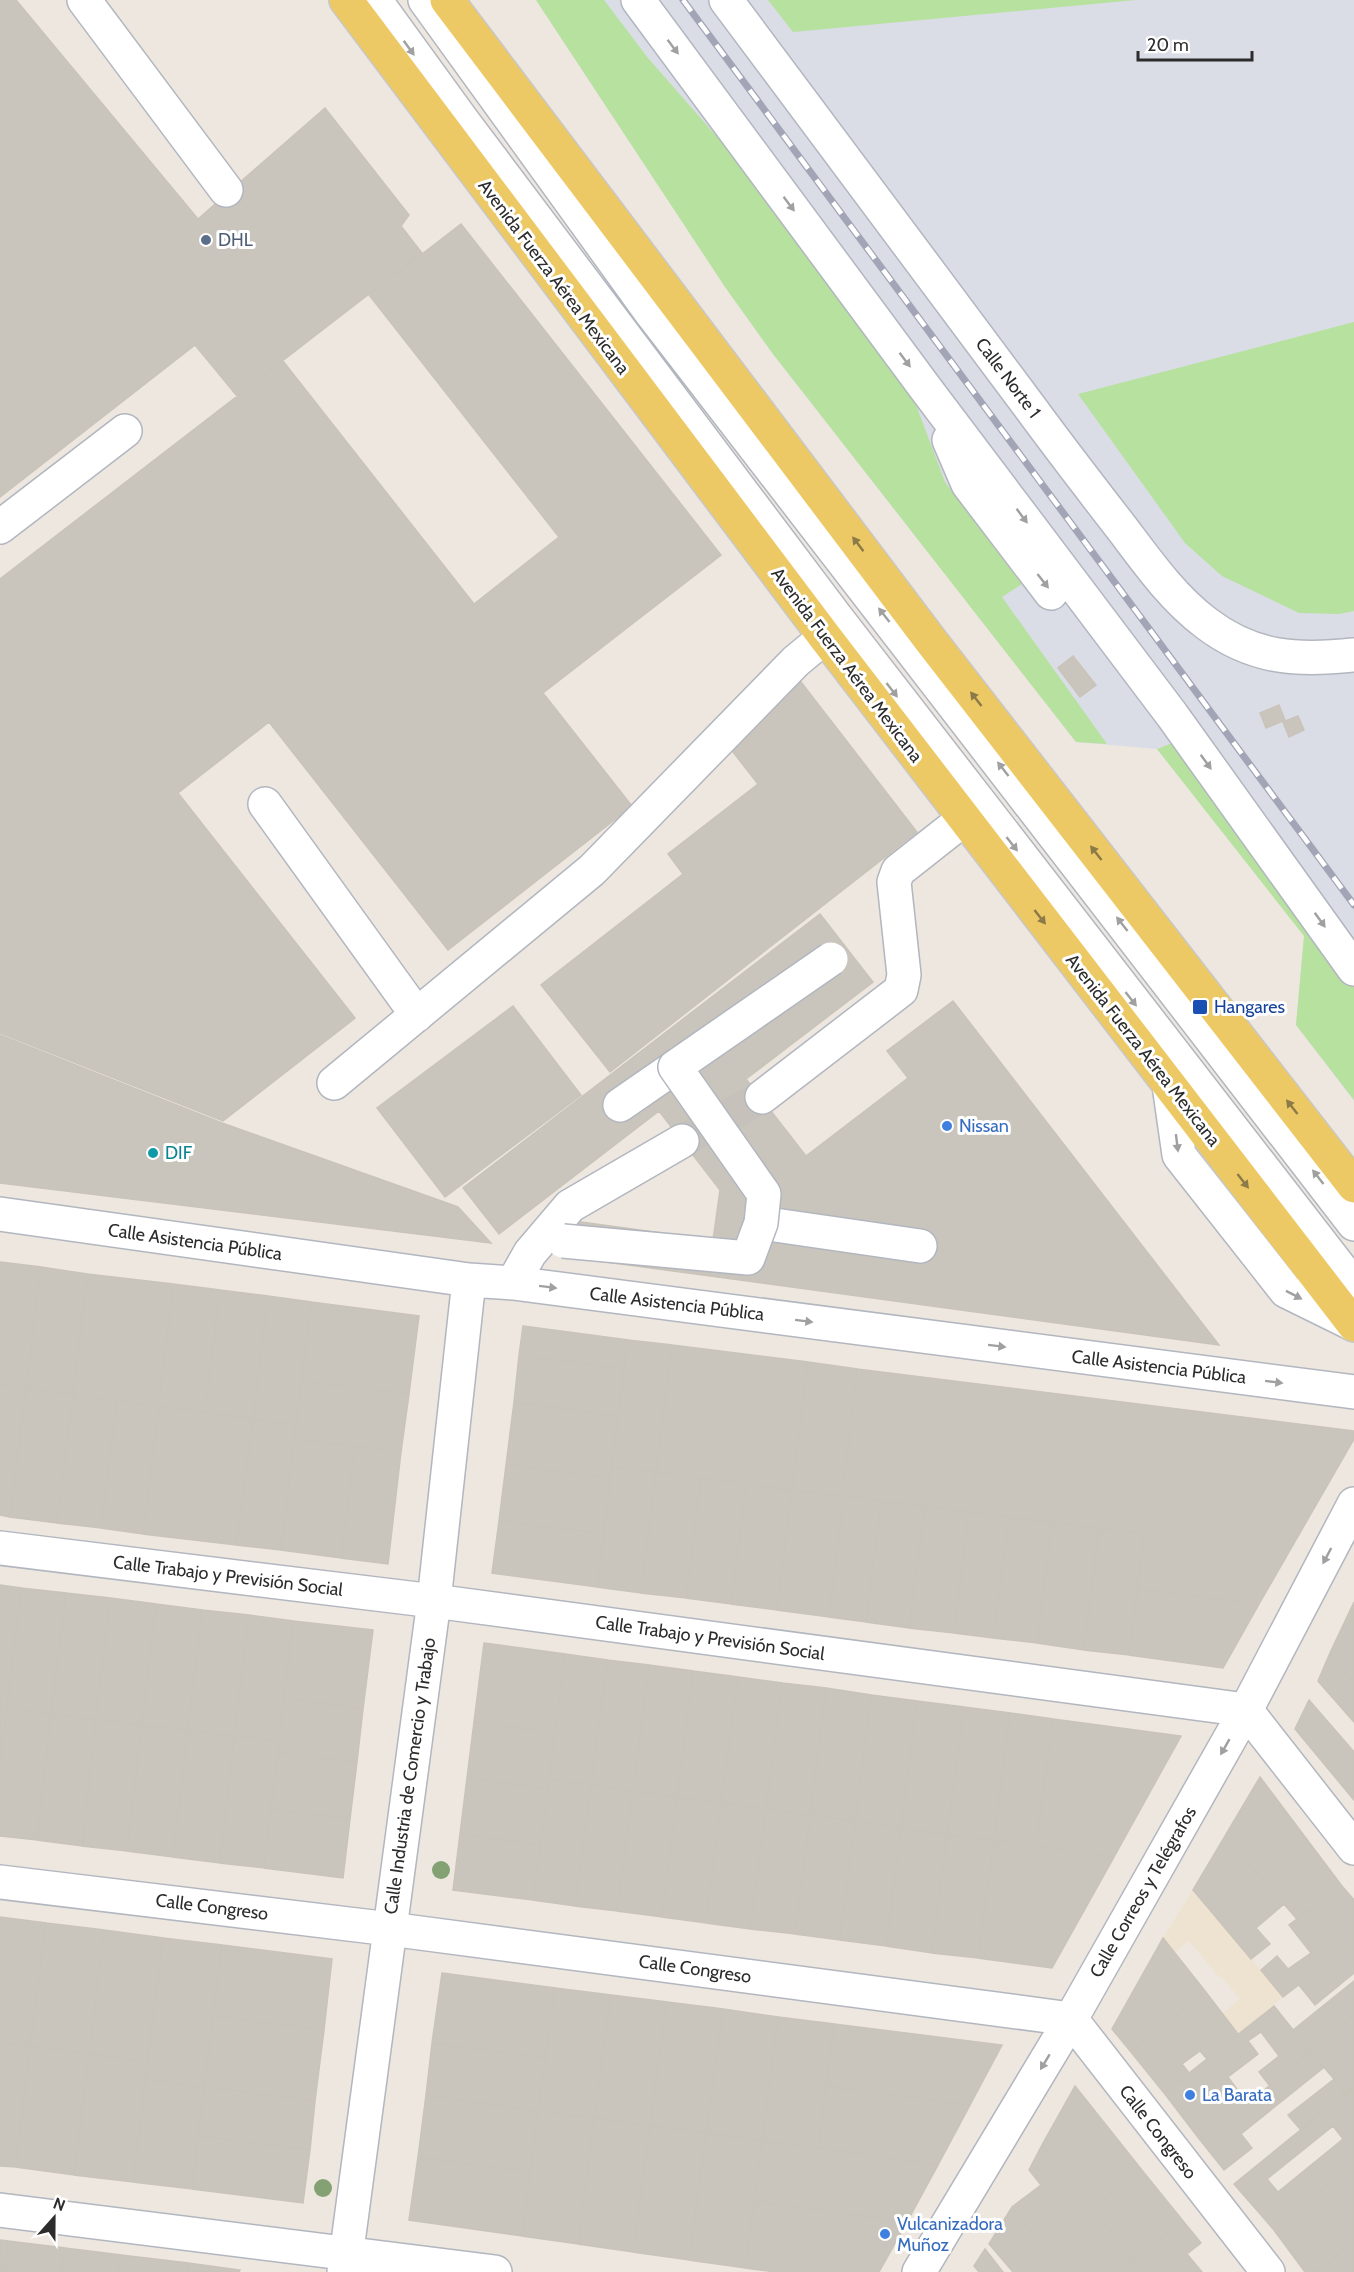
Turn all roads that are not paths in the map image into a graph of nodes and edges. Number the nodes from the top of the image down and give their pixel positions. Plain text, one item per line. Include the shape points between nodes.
1 (84, 0) edge
2 (346, 0) edge
3 (375, 0) edge
4 (425, 0) edge
5 (447, 0) edge
6 (638, 0) edge
7 (726, 0) edge
8 (226, 190) dead end
9 (125, 431) dead end
10 (0, 527) edge
11 (825, 637) junction
12 (1354, 655) edge
13 (265, 804) dead end
14 (964, 819) junction
15 (831, 959) dead end
16 (1354, 969) edge
17 (417, 1015) junction
18 (675, 1066) junction
19 (334, 1083) dead end
20 (762, 1097) tunnel mouth
21 (620, 1105) dead end
22 (682, 1141) tunnel mouth
23 (1354, 1186) edge
24 (0, 1214) edge
25 (761, 1223) junction
26 (1354, 1224) edge
27 (553, 1240) junction
28 (920, 1246) dead end
29 (469, 1280) junction
30 (513, 1283) junction
31 (1354, 1286) edge
32 (1354, 1325) edge
33 (1354, 1392) edge
34 (1354, 1504) edge
35 (0, 1548) edge
36 (434, 1601) junction
37 (1246, 1710) junction
38 (1354, 1848) edge
39 (0, 1882) edge
40 (390, 1929) junction
41 (1071, 2019) junction
42 (0, 2210) edge
43 (345, 2262) edge
44 (495, 2272) edge
45 (919, 2272) edge
46 (1268, 2272) edge

1 - 8 street
2 - 11 main road, Avenida Fuerza Aérea Mexicana
3 -> 31 street via 836,618
26 -> 4 street via 652,314
23 -> 5 main road via 938,650
6 -> 16 street via 1172,715
7 - 12 street, Calle Norte 1 via 1060,448 1156,573 1184,603 1206,623 1260,652 1315,659
9 - 10 street
11 - 14 main road, Avenida Fuerza Aérea Mexicana
11 - 17 street via 796,661 592,870
13 - 17 street
14 - 20 street via 898,871 894,882 904,975 901,990
14 -> 32 main road, Avenida Fuerza Aérea Mexicana
15 - 18 street, bridge
17 - 19 street
18 - 21 street
18 - 25 street, bridge via 764,1194
22 - 27 street via 570,1206
24 - 29 street, Calle Asistencia Pública
25 - 27 street, bridge via 748,1258
25 - 28 street
27 - 30 street via 530,1252
29 - 30 street, Calle Asistencia Pública
29 - 36 street, Calle Industria de Comercio y Trabajo
30 -> 33 street, Calle Asistencia Pública
34 -> 37 street, Calle Correos y Telégrafos
35 - 36 street, Calle Trabajo y Previsión Social
36 - 37 street, Calle Trabajo y Previsión Social
36 - 40 street, Calle Industria de Comercio y Trabajo
37 - 38 street
37 -> 41 street, Calle Correos y Telégrafos
39 - 40 street, Calle Congreso
40 - 41 street, Calle Congreso
40 - 43 street, Calle Industria de Comercio y Trabajo
41 -> 45 street, Calle Correos y Telégrafos
41 - 46 street, Calle Congreso
42 - 43 street
43 - 44 street

